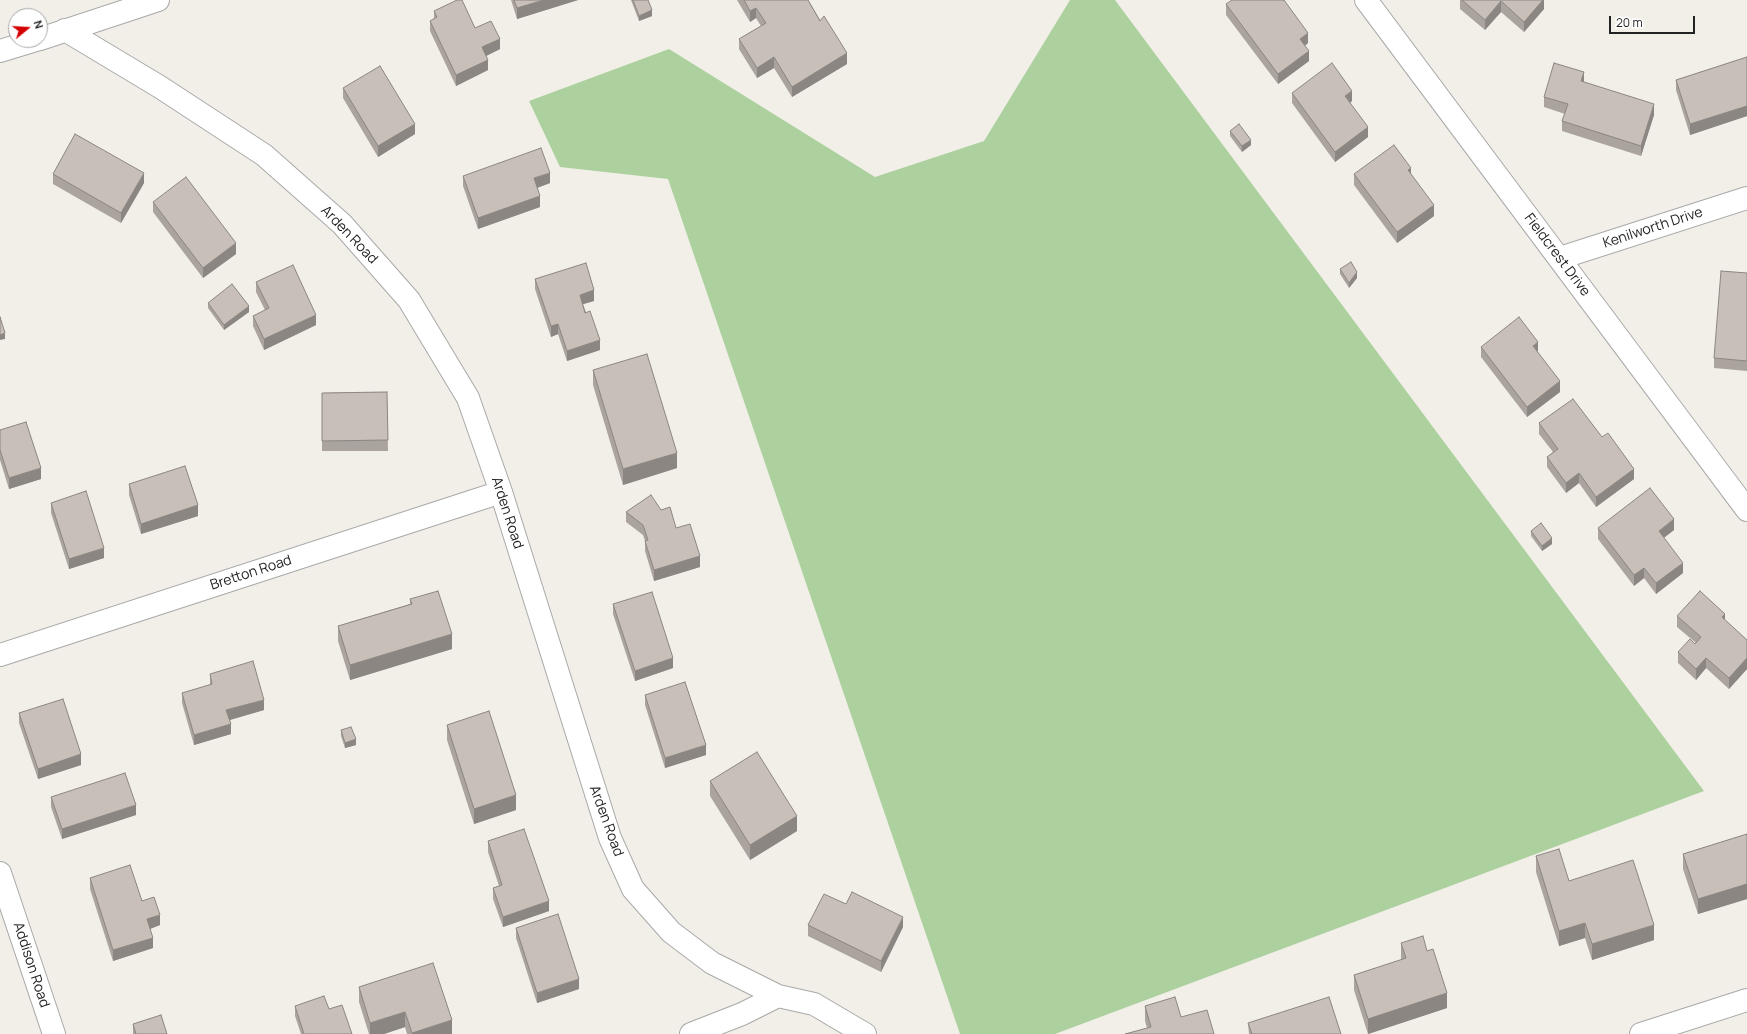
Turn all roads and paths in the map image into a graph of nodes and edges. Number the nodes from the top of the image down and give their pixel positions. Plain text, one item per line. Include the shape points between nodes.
1 (158, 0) edge
2 (1366, 0) edge
3 (65, 30) junction
4 (48, 36) edge
5 (10, 48) edge
6 (0, 51) edge
7 (1747, 198) edge
8 (1560, 258) junction
9 (501, 492) junction
10 (1747, 510) edge
11 (0, 655) edge
12 (0, 873) edge
13 (778, 996) junction
14 (1747, 1000) edge
15 (54, 1034) edge
16 (691, 1034) edge
17 (865, 1034) edge
18 (1640, 1034) edge

1 - 3 street
2 - 8 street, Fieldcrest Drive
3 - 4 street
3 - 9 street, Arden Road via 160,87 264,155 342,224 409,300 468,398
5 - 6 street
7 - 8 street, Kenilworth Drive
8 - 10 street, Fieldcrest Drive
9 - 11 street, Bretton Road
9 - 13 street, Arden Road via 610,838 633,889 672,932 712,963
12 - 15 street, Addison Road
13 - 16 street via 742,1014
13 - 17 street, Arden Road via 814,1004
14 - 18 street

